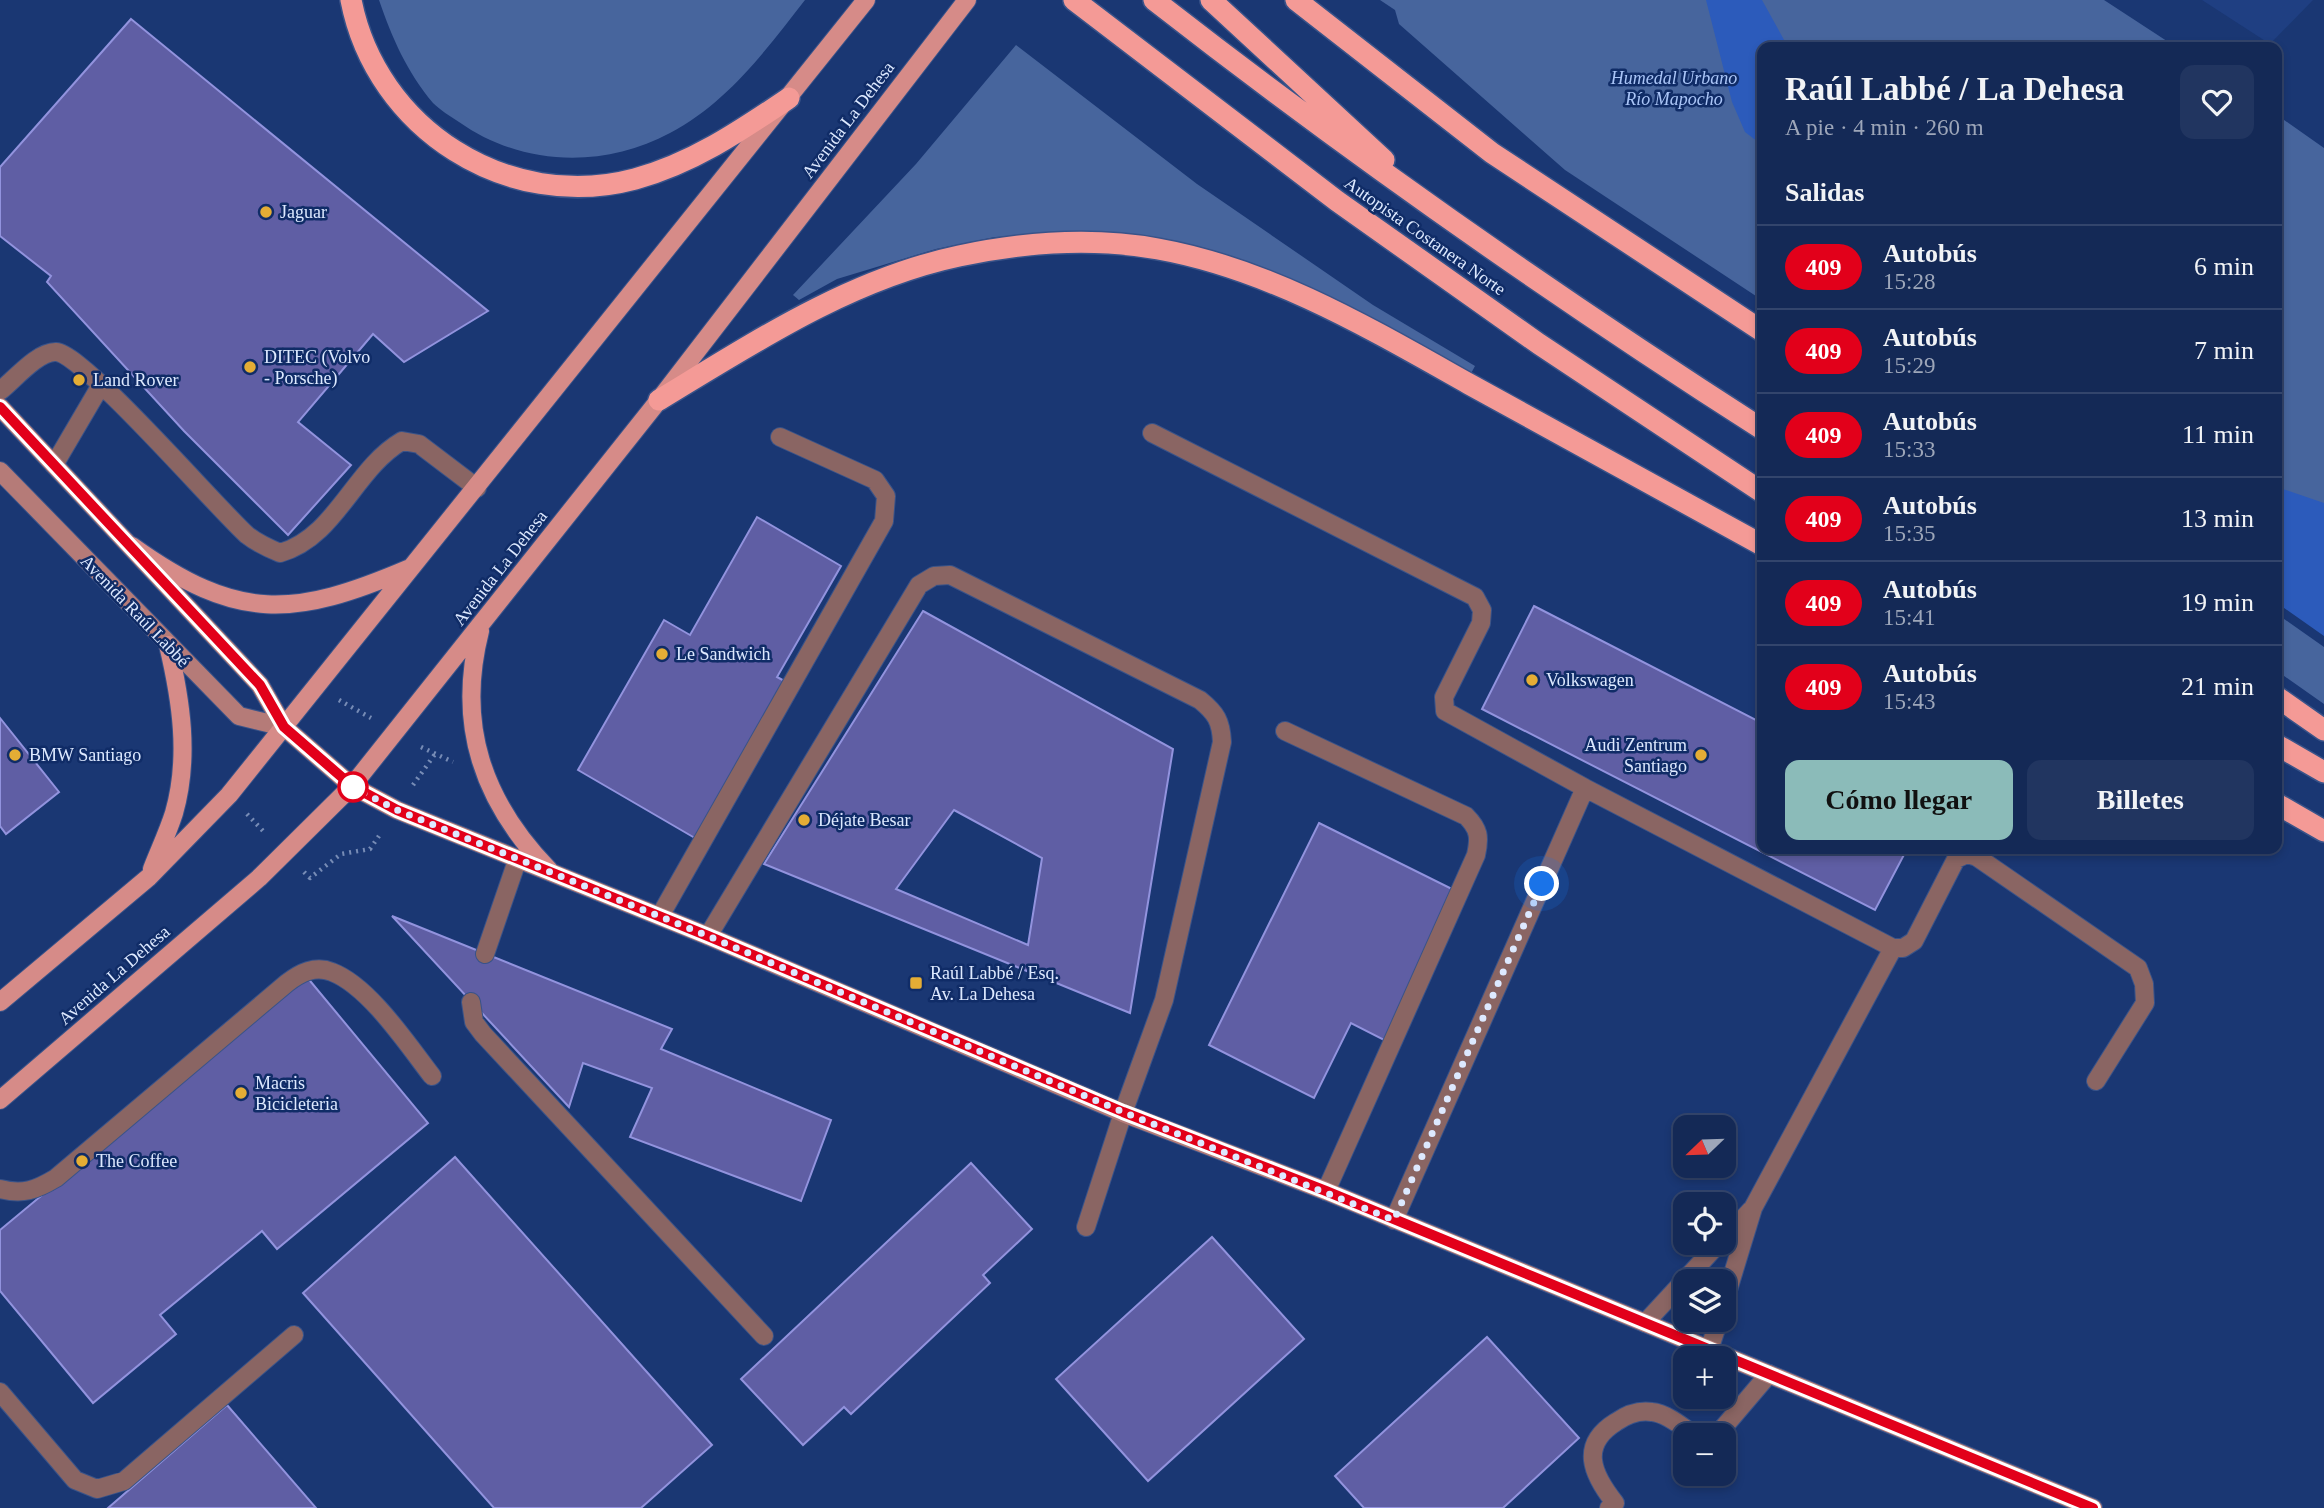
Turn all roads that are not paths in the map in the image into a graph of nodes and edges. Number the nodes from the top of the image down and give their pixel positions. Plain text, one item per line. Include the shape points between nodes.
1 (351, 0) edge
2 (967, 0) edge
3 (1074, 0) edge
4 (1154, 0) edge
5 (1211, 0) edge
6 (1296, 0) edge
7 (864, 1) edge
8 (789, 97) junction
9 (1426, 205) junction
10 (1757, 328) edge
11 (101, 385) junction
12 (0, 391) edge
13 (659, 400) junction
14 (0, 407) edge
15 (1757, 426) edge
16 (1152, 433) dead end
17 (780, 438) dead end
18 (54, 465) junction
19 (0, 471) edge
20 (477, 488) junction
21 (1757, 489) edge
22 (1757, 542) edge
23 (132, 546) junction
24 (413, 567) junction
25 (482, 624) junction
26 (168, 645) junction
27 (2282, 701) edge
28 (284, 727) junction
29 (2324, 730) edge
30 (1285, 731) dead end
31 (2282, 748) edge
32 (2324, 772) edge
33 (352, 786) junction
34 (1585, 788) junction
35 (2282, 807) edge
36 (2324, 831) edge
37 (518, 858) junction
38 (549, 870) junction
39 (149, 877) junction
40 (660, 916) junction
41 (708, 936) junction
42 (1893, 948) junction
43 (485, 954) dead end
44 (0, 1002) edge
45 (471, 1002) dead end
46 (432, 1076) dead end
47 (2096, 1081) dead end
48 (0, 1100) edge
49 (1123, 1112) junction
50 (0, 1189) edge
51 (1326, 1191) junction
52 (1753, 1208) junction
53 (1394, 1220) junction
54 (1736, 1226) edge
55 (1086, 1227) dead end
56 (1709, 1255) edge
57 (1734, 1269) edge
58 (1645, 1323) junction
59 (294, 1335) dead end
60 (764, 1336) dead end
61 (1700, 1346) edge
62 (1736, 1361) edge
63 (1769, 1374) junction
64 (0, 1392) edge
65 (1674, 1423) edge
66 (1727, 1423) edge
67 (1609, 1508) edge
68 (2093, 1508) edge

1 - 8 highway via 372,63 433,138 470,161 538,184 584,187 663,170 713,148
2 - 13 main road, Avenida La Dehesa
3 - 21 highway, Autopista Costanera Norte via 1337,201 1539,344
4 - 9 highway, Autopista Costanera Norte
5 - 9 highway via 1359,134
6 - 10 highway via 1411,92 1572,208
7 - 8 main road
8 - 20 main road
9 - 15 highway, Autopista Costanera Norte
11 - 12 lane via 54,351
11 - 18 lane
11 - 20 lane via 248,536 280,553 312,538 402,441 419,444
13 - 22 highway via 818,307 904,272 957,256 1039,244 1112,243 1158,249 1247,274 1344,315
13 - 25 main road, Avenida La Dehesa
14 - 18 main road, Avenida Raúl Labbé
16 - 34 lane via 1475,597 1482,610 1481,623 1444,697 1445,711
17 - 40 lane via 875,480 886,496 884,521
18 - 23 main road, Avenida Raúl Labbé
19 - 26 main road, Avenida Raúl Labbé
20 - 24 main road
23 - 24 main road via 197,587 244,603 275,606 338,597
23 - 28 main road, Avenida Raúl Labbé via 260,685
24 - 28 main road
25 - 33 main road, Avenida La Dehesa
25 - 38 main road via 471,685 477,747 503,814 523,844
26 - 28 main road, Avenida Raúl Labbé via 239,716
26 - 39 main road via 180,693 183,742 174,812
27 - 29 highway
28 - 33 main road, Avenida Raúl Labbé
28 - 39 main road via 229,795
30 - 51 lane via 1466,816 1477,828 1479,841
31 - 32 highway
33 - 37 main road, Avenida Raúl Labbé via 397,810
33 - 48 main road, Avenida La Dehesa via 259,878
34 - 42 lane
34 - 53 lane
35 - 36 highway
37 - 38 main road, Avenida Raúl Labbé
37 - 43 lane
38 - 40 main road, Avenida Raúl Labbé
39 - 44 main road
40 - 41 main road, Avenida Raúl Labbé
41 - 49 main road, Avenida Raúl Labbé
41 - 49 lane via 919,585 934,576 950,575 1200,700 1221,723 1222,742 1164,1000
42 - 47 lane via 1914,941 1956,859 1966,854 1976,857 2138,968 2145,1003
42 - 52 lane
45 - 60 lane via 474,1022 483,1034
46 - 50 lane via 376,1007 350,984 331,971 300,973 56,1178 36,1190 15,1193
49 - 51 main road, Avenida Raúl Labbé
49 - 55 lane
51 - 53 main road, Avenida Raúl Labbé
52 - 54 lane
52 - 57 lane
53 - 58 main road, Avenida Raúl Labbé
56 - 58 lane
58 - 61 main road, Avenida Raúl Labbé
59 - 64 lane via 124,1482 97,1489 75,1480
62 - 63 main road, Avenida Raúl Labbé
63 - 66 lane
63 - 68 main road, Avenida Raúl Labbé
65 - 67 lane via 1653,1411 1627,1415 1600,1432 1592,1457 1598,1481 1615,1503

